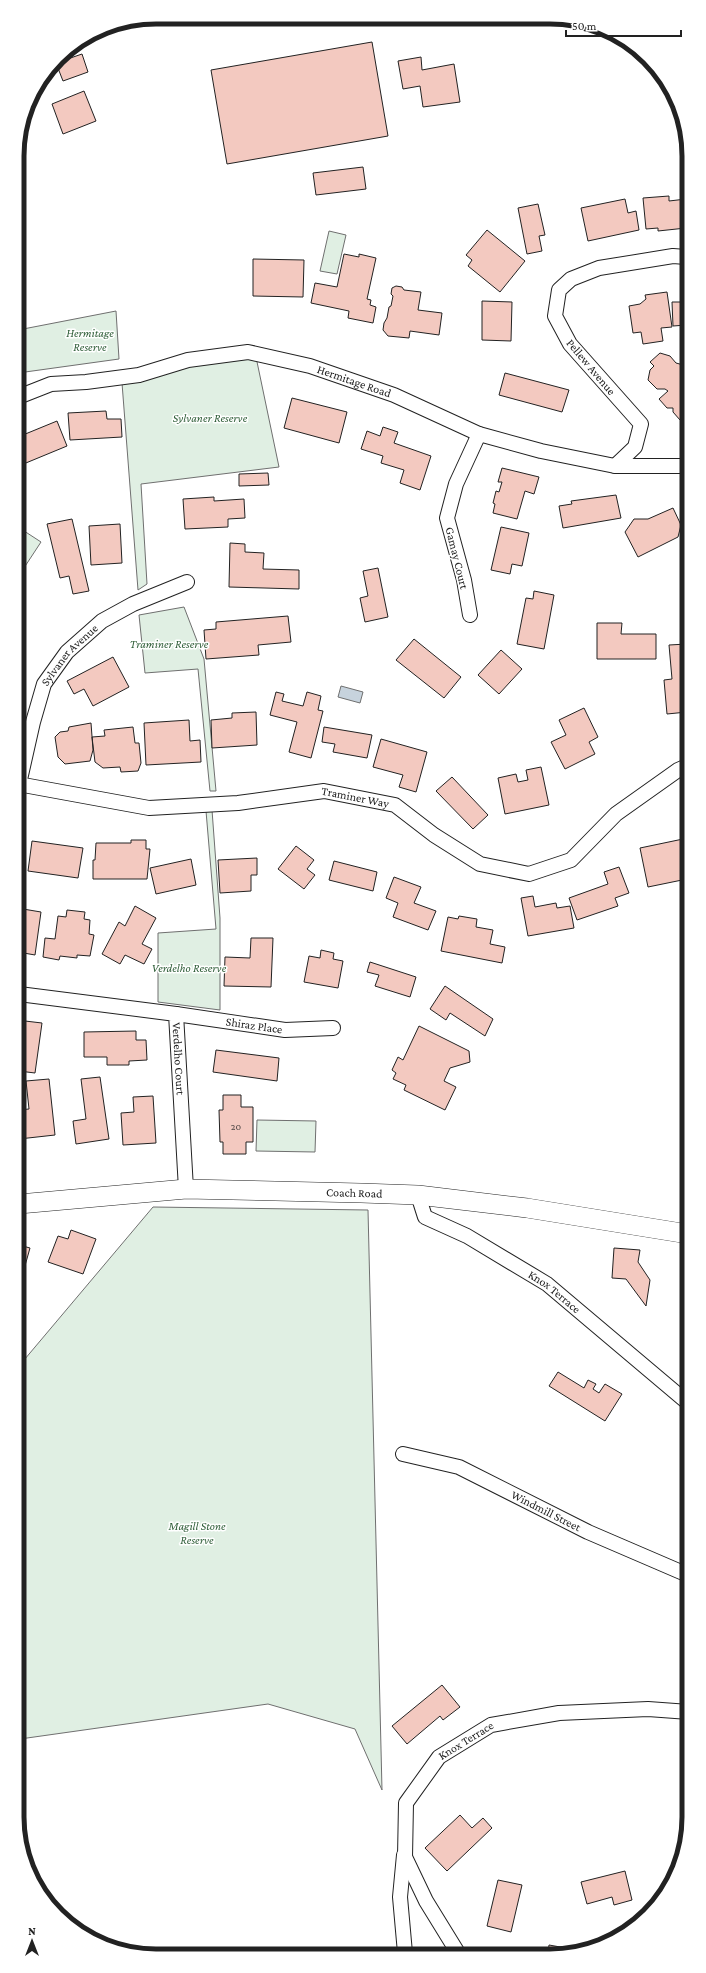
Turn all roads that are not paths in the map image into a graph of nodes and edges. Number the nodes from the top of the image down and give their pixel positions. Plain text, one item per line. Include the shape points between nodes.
1 (682, 257) edge
2 (24, 395) edge
3 (479, 434) junction
4 (615, 466) junction
5 (682, 466) edge
6 (187, 582) dead end
7 (470, 615) dead end
8 (24, 762) edge
9 (682, 768) edge
10 (24, 785) edge
11 (24, 995) edge
12 (176, 1014) junction
13 (333, 1028) dead end
14 (186, 1189) junction
15 (418, 1195) junction
16 (24, 1204) edge
17 (682, 1233) edge
18 (682, 1398) edge
19 (402, 1454) dead end
20 (682, 1572) edge
21 (682, 1711) edge
22 (406, 1837) junction
23 (405, 1949) edge
24 (456, 1949) edge

1 - 4 street, Pellew Avenue via 599,268 571,280 559,290 555,316 570,344 641,424 635,447
2 - 3 street, Hermitage Road via 51,384 139,375 188,360 248,352 310,366 387,393
3 - 4 street, Hermitage Road via 541,451
3 - 7 street, Gamay Court via 456,484 447,518 464,580
4 - 5 street, Hermitage Road
6 - 8 street, Sylvaner Avenue via 133,604 102,621 67,652 44,684
9 - 10 street, Traminer Way via 616,814 571,860 529,874 480,864 434,835 395,805 324,791 238,802 149,808
11 - 12 street, Verdelho Court
12 - 13 street, Shiraz Place via 285,1030
12 - 14 street, Verdelho Court
14 - 15 street, Coach Road
14 - 16 street, Coach Road
15 - 17 street, Coach Road via 527,1208
15 - 18 street, Knox Terrace via 424,1216 467,1236 547,1284
19 - 20 street, Windmill Street via 459,1467 588,1532
21 - 22 street, Knox Terrace via 648,1709 559,1713 491,1725 439,1757 406,1803
22 - 23 street via 400,1897
22 - 24 street, Knox Terrace via 405,1857 426,1901

